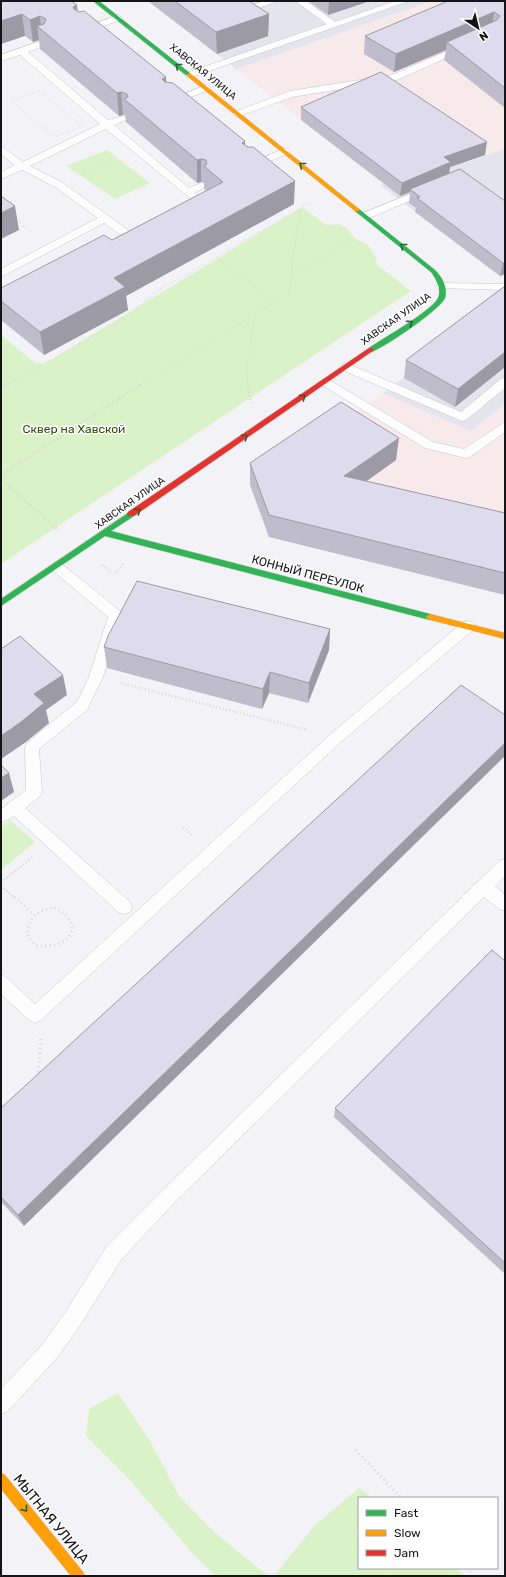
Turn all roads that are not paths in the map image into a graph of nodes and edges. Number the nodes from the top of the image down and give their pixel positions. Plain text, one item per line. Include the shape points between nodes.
1 (96, 1) edge
2 (238, 1) edge
3 (273, 1) edge
4 (300, 1) edge
5 (398, 2) edge
6 (118, 18) junction
7 (334, 25) junction
8 (82, 30) edge
9 (43, 43) edge
10 (470, 43) edge
11 (22, 51) junction
12 (1, 58) edge
13 (189, 76) junction
14 (206, 88) junction
15 (170, 102) edge
16 (237, 114) junction
17 (123, 119) edge
18 (107, 124) junction
19 (1, 149) edge
20 (285, 151) junction
21 (22, 166) junction
22 (249, 166) edge
23 (1, 176) edge
24 (437, 185) edge
25 (201, 186) dead end
26 (188, 192) junction
27 (189, 212) edge
28 (365, 216) junction
29 (105, 218) junction
30 (149, 233) edge
31 (1, 274) edge
32 (442, 286) junction
33 (504, 287) edge
34 (346, 367) junction
35 (326, 382) junction
36 (505, 382) edge
37 (505, 426) edge
38 (106, 533) junction
39 (57, 567) junction
40 (1, 603) edge
41 (468, 626) junction
42 (505, 636) edge
43 (14, 807) junction
44 (1, 817) edge
45 (505, 866) edge
46 (484, 887) junction
47 (505, 904) edge
48 (124, 907) dead end
49 (1, 983) edge
50 (1, 1404) edge
51 (1, 1479) edge
52 (79, 1576) edge

1 - 6 street, ХАВСКАЯ УЛИЦА
2 - 3 lane via 249,9
4 - 7 lane
5 - 7 lane
6 - 8 lane
13 -> 6 street, ХАВСКАЯ УЛИЦА
7 - 13 lane
9 - 11 lane
10 - 16 lane via 394,78 290,94
11 - 12 lane
11 - 18 lane
13 - 14 street, ХАВСКАЯ УЛИЦА
14 - 15 lane
14 - 16 street, ХАВСКАЯ УЛИЦА
16 - 20 street, ХАВСКАЯ УЛИЦА
17 - 18 lane
18 - 21 lane
18 - 26 lane
19 - 21 lane
20 - 22 lane
28 -> 20 street, ХАВСКАЯ УЛИЦА
21 - 23 lane
21 - 29 lane via 59,184
24 - 28 lane
25 - 26 lane
26 - 27 lane via 203,204
32 -> 28 street, ХАВСКАЯ УЛИЦА via 440,278 433,271
29 - 30 lane via 135,240
29 - 31 lane
32 - 33 lane
34 -> 32 street, ХАВСКАЯ УЛИЦА via 438,304 442,297
34 - 35 street, ХАВСКАЯ УЛИЦА
34 - 36 lane via 462,417
35 - 37 lane via 429,445 466,454
38 -> 35 street, ХАВСКАЯ УЛИЦА
38 - 39 street, ХАВСКАЯ УЛИЦА
38 - 41 street, КОННЫЙ ПЕРЕУЛОК
39 - 40 street, ХАВСКАЯ УЛИЦА
39 - 43 lane via 115,615 96,677 82,706 32,747 34,793
41 - 42 street, КОННЫЙ ПЕРЕУЛОК
41 - 49 lane via 337,737 35,1014
43 - 44 lane
43 - 48 lane
45 - 46 lane
46 - 47 lane
46 - 50 lane via 114,1253 49,1352
51 -> 52 street, МЫТНАЯ УЛИЦА

